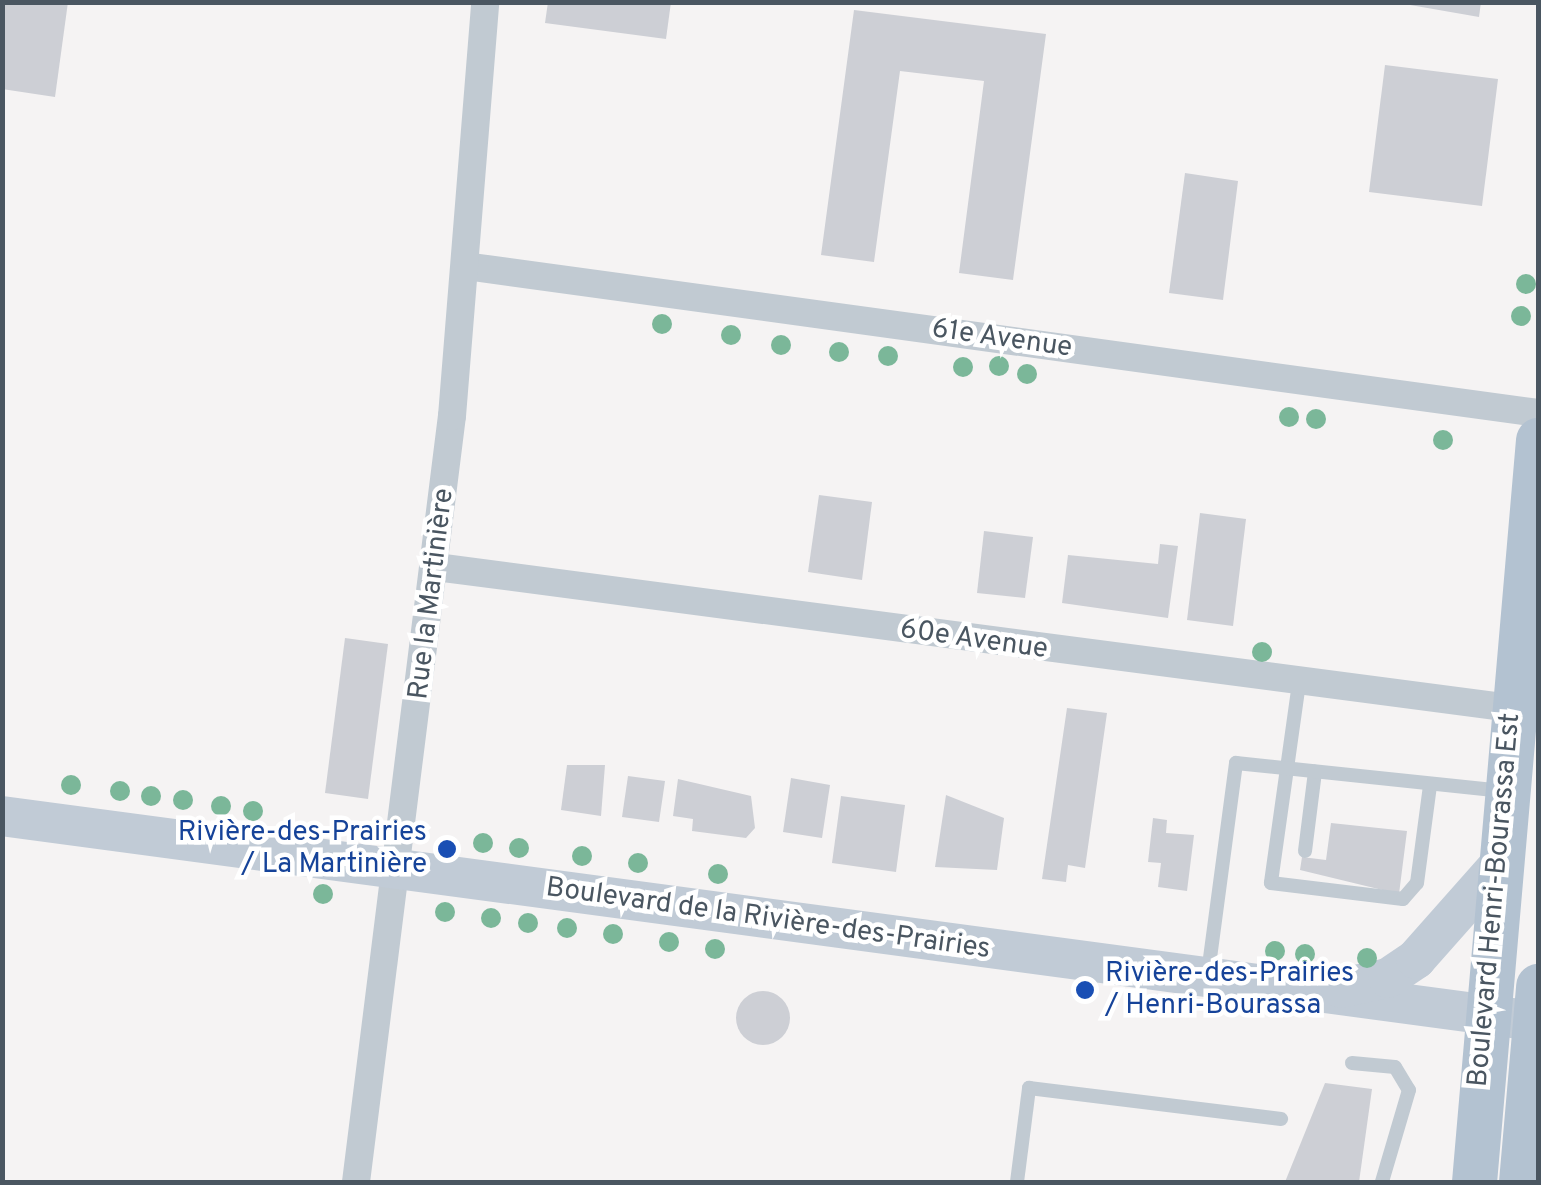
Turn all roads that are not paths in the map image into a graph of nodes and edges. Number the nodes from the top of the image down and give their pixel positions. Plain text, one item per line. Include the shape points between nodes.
1 (485, 2) edge
2 (464, 266) junction
3 (1538, 413) edge
4 (1538, 440) edge
5 (436, 567) junction
6 (1298, 683) junction
7 (1512, 708) junction
8 (1284, 768) junction
9 (1315, 772) junction
10 (1430, 785) junction
11 (1506, 792) junction
12 (2, 816) edge
13 (1305, 851) dead end
14 (1501, 863) junction
15 (398, 868) junction
16 (1207, 979) junction
17 (1315, 994) junction
18 (1537, 1009) edge
19 (1484, 1015) junction
20 (1352, 1064) dead end
21 (1281, 1119) dead end
22 (1538, 1159) edge
23 (356, 1182) edge
24 (1017, 1182) edge
25 (1382, 1182) edge
26 (1474, 1182) edge
27 (1521, 1182) edge
28 (1534, 1182) edge

1 - 2 street, Rue la Martinière
2 - 3 street, 61e Avenue
2 - 5 street, Rue la Martinière
4 - 7 main road, Boulevard Henri-Bourassa Est
5 - 6 street, 60e Avenue
5 - 15 street, Rue la Martinière
6 - 7 street, 60e Avenue
6 - 8 lane
7 - 11 main road, Boulevard Henri-Bourassa Est
8 - 9 lane
8 - 10 lane via 1272,883 1297,887 1403,899 1417,883
8 - 16 lane via 1236,764
9 - 10 lane
9 - 13 lane
10 - 11 lane
11 - 14 main road, Boulevard Henri-Bourassa Est
12 - 15 street, Boulevard de la Rivière-des-Prairies
14 - 17 street via 1416,959 1388,978
14 - 19 main road, Boulevard Henri-Bourassa Est
15 - 16 street, Boulevard de la Rivière-des-Prairies
15 - 23 street, Rue la Martinière
16 - 17 street, Boulevard de la Rivière-des-Prairies
17 - 19 street, Boulevard de la Rivière-des-Prairies
18 - 19 street, Boulevard de la Rivière-des-Prairies
18 - 27 main road, Boulevard Henri-Bourassa Est
19 - 26 main road, Boulevard Henri-Bourassa Est
20 - 25 lane via 1395,1067 1409,1090
21 - 24 lane via 1029,1088
22 - 28 street

